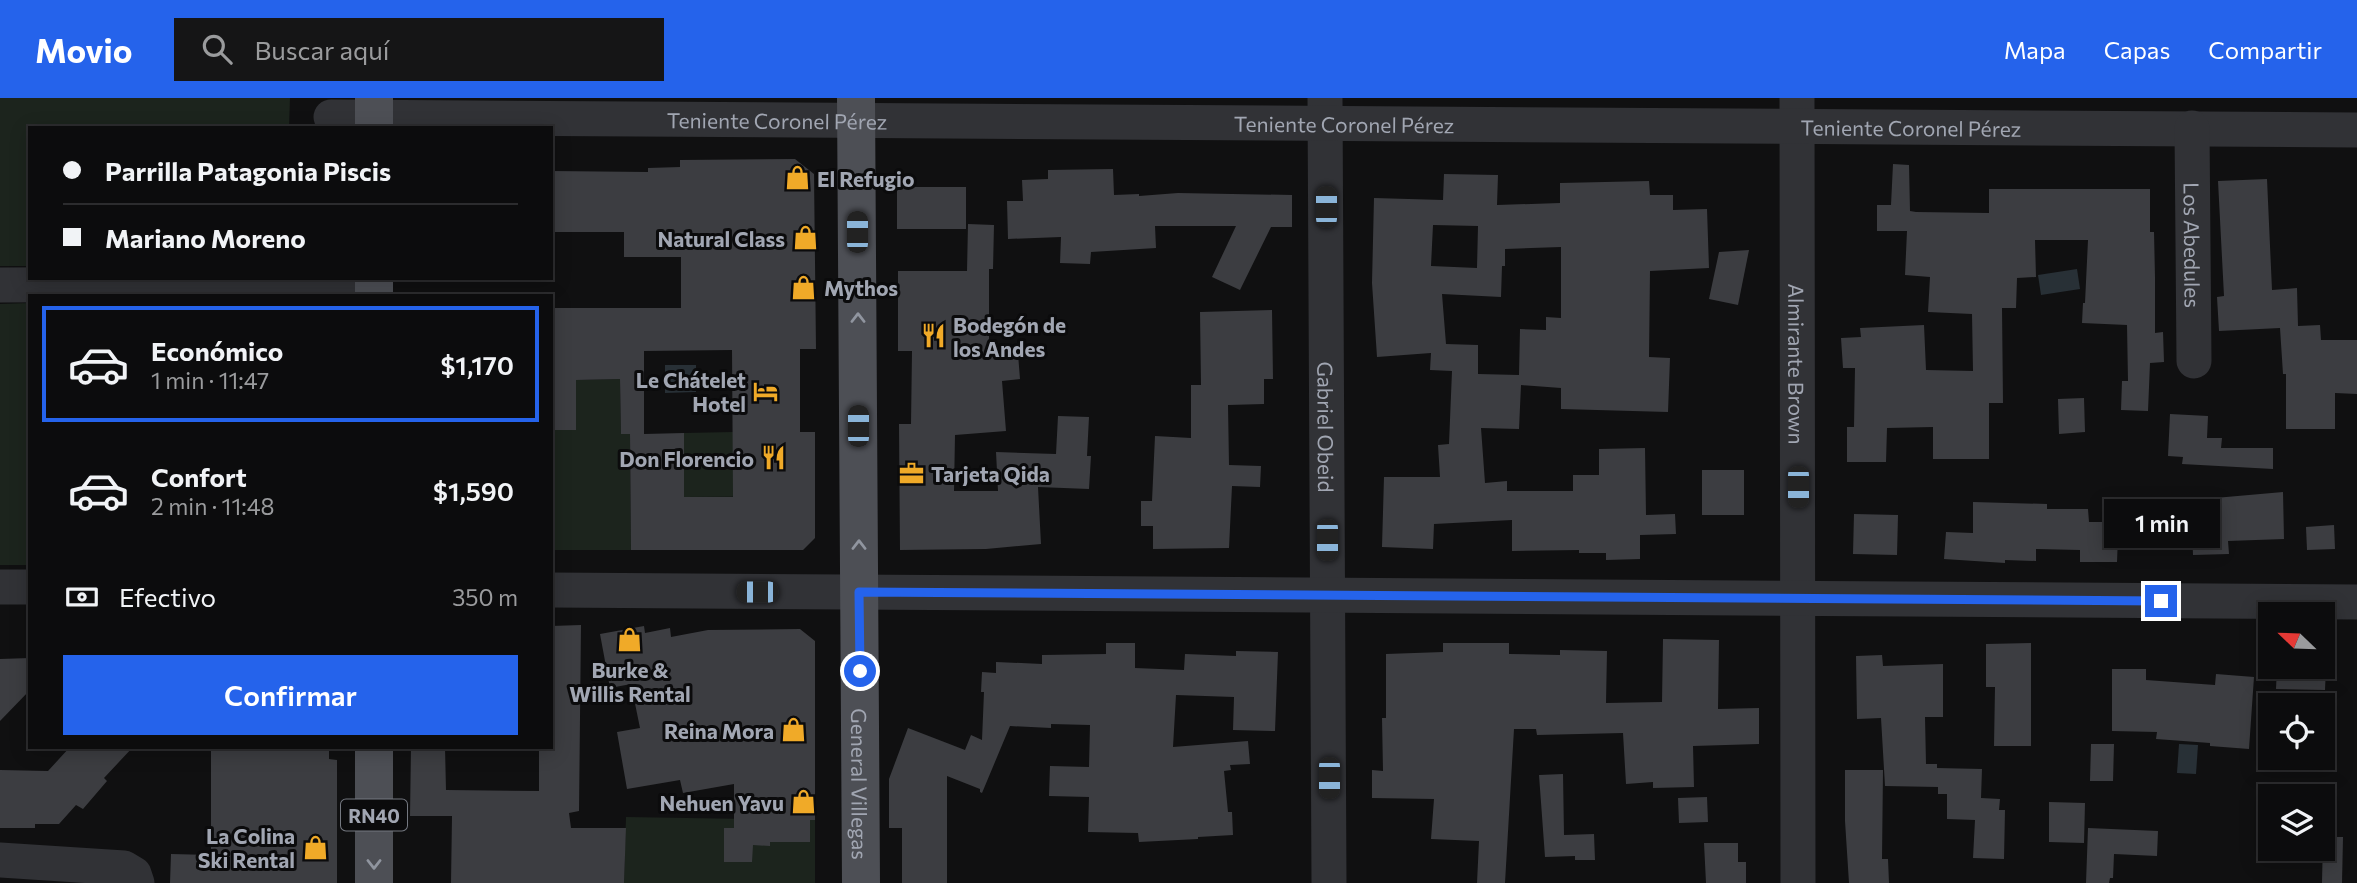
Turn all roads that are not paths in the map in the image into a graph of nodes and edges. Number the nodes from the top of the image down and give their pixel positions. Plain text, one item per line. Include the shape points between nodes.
1 (856, 109) edge
2 (1325, 111) edge
3 (1797, 112) edge
4 (331, 114) edge
5 (374, 115) edge
6 (2192, 128) junction
7 (2357, 130) edge
8 (332, 281) edge
9 (0, 285) edge
10 (374, 286) edge
11 (2194, 361) dead end
12 (0, 587) edge
13 (28, 587) edge
14 (553, 590) edge
15 (859, 592) junction
16 (1328, 595) junction
17 (1798, 599) junction
18 (2357, 602) edge
19 (374, 749) edge
20 (0, 860) edge
21 (137, 883) edge
22 (374, 883) edge
23 (861, 883) edge
24 (1329, 883) edge
25 (1798, 883) edge

1 - 2 street, Teniente Coronel Pérez
1 - 5 street, Teniente Coronel Pérez
15 -> 1 main road, General Villegas
2 - 3 street, Teniente Coronel Pérez
2 - 16 street, Gabriel Obeid
3 - 6 street, Teniente Coronel Pérez
3 - 17 street, Almirante Brown
4 - 5 street, Teniente Coronel Pérez
6 - 7 street, Teniente Coronel Pérez
6 - 11 street, Los Abedules
8 - 9 street
8 - 10 street
12 - 13 street
14 - 15 street
15 - 16 street
15 - 23 main road, General Villegas
16 - 17 street
16 - 24 street, Gabriel Obeid
17 - 18 street
17 - 25 street, Almirante Brown
19 -> 22 main road, RN40
20 - 21 street via 124,868 134,874

